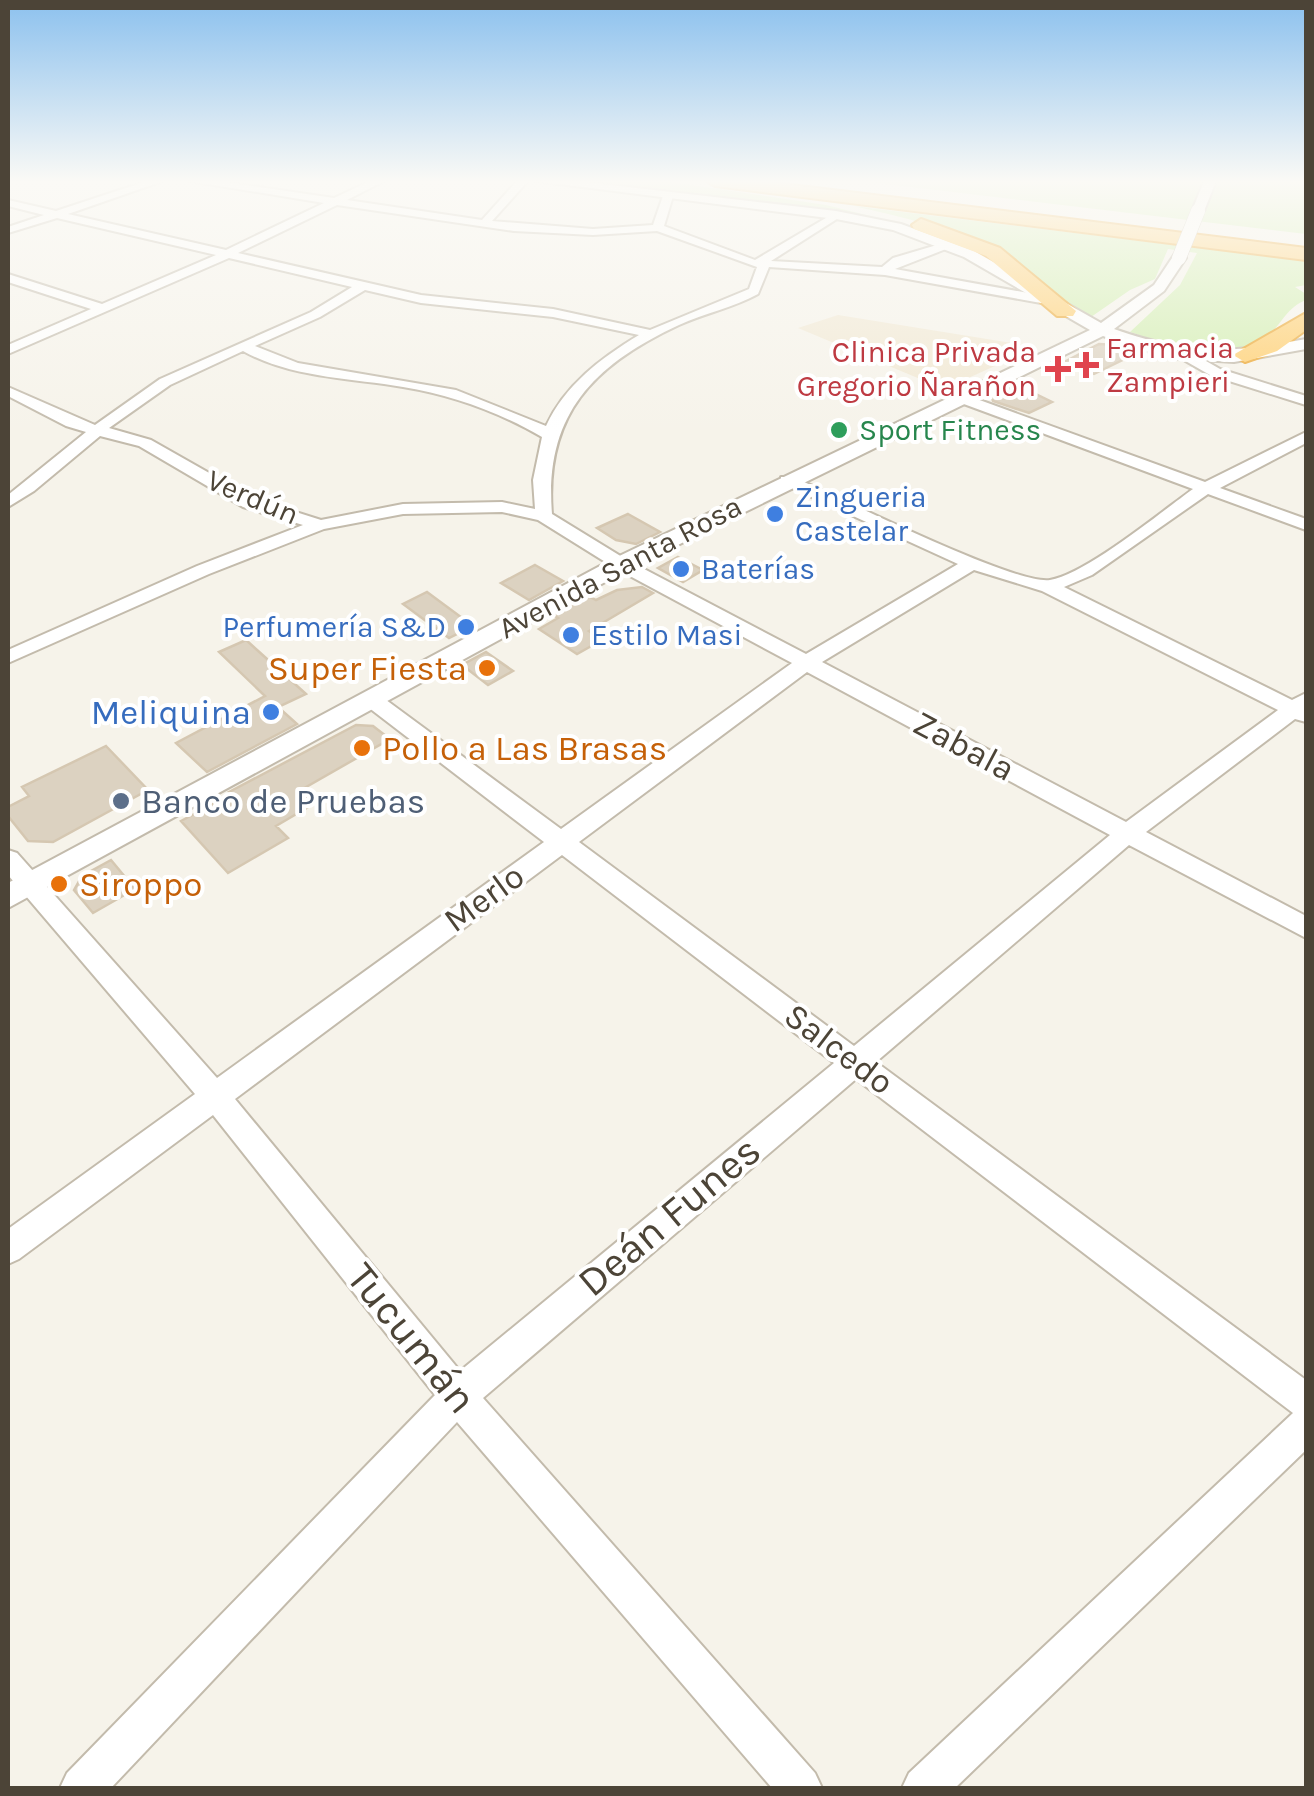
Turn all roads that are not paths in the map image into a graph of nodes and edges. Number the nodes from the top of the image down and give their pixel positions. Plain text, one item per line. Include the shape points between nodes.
1 (764, 264) edge
2 (202, 265) edge
3 (270, 265) edge
4 (778, 265) edge
5 (892, 265) edge
6 (982, 265) edge
7 (1011, 265) edge
8 (1174, 265) edge
9 (885, 271) junction
10 (8, 278) edge
11 (363, 285) junction
12 (1041, 298) junction
13 (102, 308) junction
14 (1065, 311) junction
15 (1306, 320) edge
16 (1102, 330) junction
17 (651, 334) junction
18 (1306, 344) edge
19 (245, 346) junction
20 (8, 350) edge
21 (1188, 356) junction
22 (1245, 356) junction
23 (8, 391) edge
24 (958, 397) junction
25 (1306, 401) edge
26 (94, 430) junction
27 (549, 434) junction
28 (1306, 437) edge
29 (787, 480) junction
30 (1206, 488) junction
31 (8, 502) edge
32 (544, 516) junction
33 (320, 525) junction
34 (1306, 525) edge
35 (621, 564) junction
36 (972, 564) junction
37 (1049, 587) junction
38 (8, 657) edge
39 (807, 662) junction
40 (371, 698) junction
41 (1302, 709) edge
42 (1128, 833) junction
43 (561, 841) junction
44 (14, 880) edge
45 (1306, 928) edge
46 (854, 1060) junction
47 (215, 1096) junction
48 (8, 1248) edge
49 (458, 1396) junction
50 (1306, 1401) edge
51 (1306, 1426) edge
52 (82, 1788) edge
53 (800, 1788) edge
54 (924, 1788) edge

1 - 17 street via 760,283 745,296
2 - 13 street
3 - 11 street
4 - 9 street
5 - 9 street
6 - 12 street
7 - 14 highway
8 - 16 street, Avenida Santa Rosa, bridge via 1151,296
9 - 12 street
10 - 13 street
11 - 17 street via 421,299 553,312
11 - 19 street via 298,326
12 - 14 street
13 - 20 street
14 - 16 street
15 - 22 highway
16 - 21 street
16 - 24 street, Avenida Santa Rosa
17 - 27 street via 590,373
18 - 22 street
19 - 26 street via 162,384
19 - 27 street via 297,367 462,397
21 - 22 street
21 - 25 street
23 - 26 street, Verdún
24 - 29 street, Avenida Santa Rosa
24 - 30 street
26 - 31 street
26 - 33 street, Verdún via 145,443 231,495
27 - 32 street via 540,491
28 - 30 street
29 - 35 street, Avenida Santa Rosa
29 - 36 street
30 - 34 street
30 - 37 street via 1086,571
32 - 33 street, Verdún via 469,505
32 - 35 street, Verdún
33 - 38 street
35 - 39 street, Zabala
35 - 40 street, Avenida Santa Rosa
36 - 37 street
36 - 39 street, Merlo
37 - 41 street
39 - 42 street, Zabala
39 - 43 street, Merlo
40 - 43 street, Salcedo
40 - 44 street, Avenida Santa Rosa
41 - 42 street, Deán Funes
42 - 45 street, Zabala
42 - 46 street, Deán Funes
43 - 46 street, Salcedo
43 - 47 street, Merlo
44 - 47 street, Tucumán
46 - 49 street, Deán Funes
46 - 50 street, Salcedo
47 - 48 street, Merlo
47 - 49 street, Tucumán
49 - 52 street, Deán Funes
49 - 53 street, Tucumán
51 - 54 street

